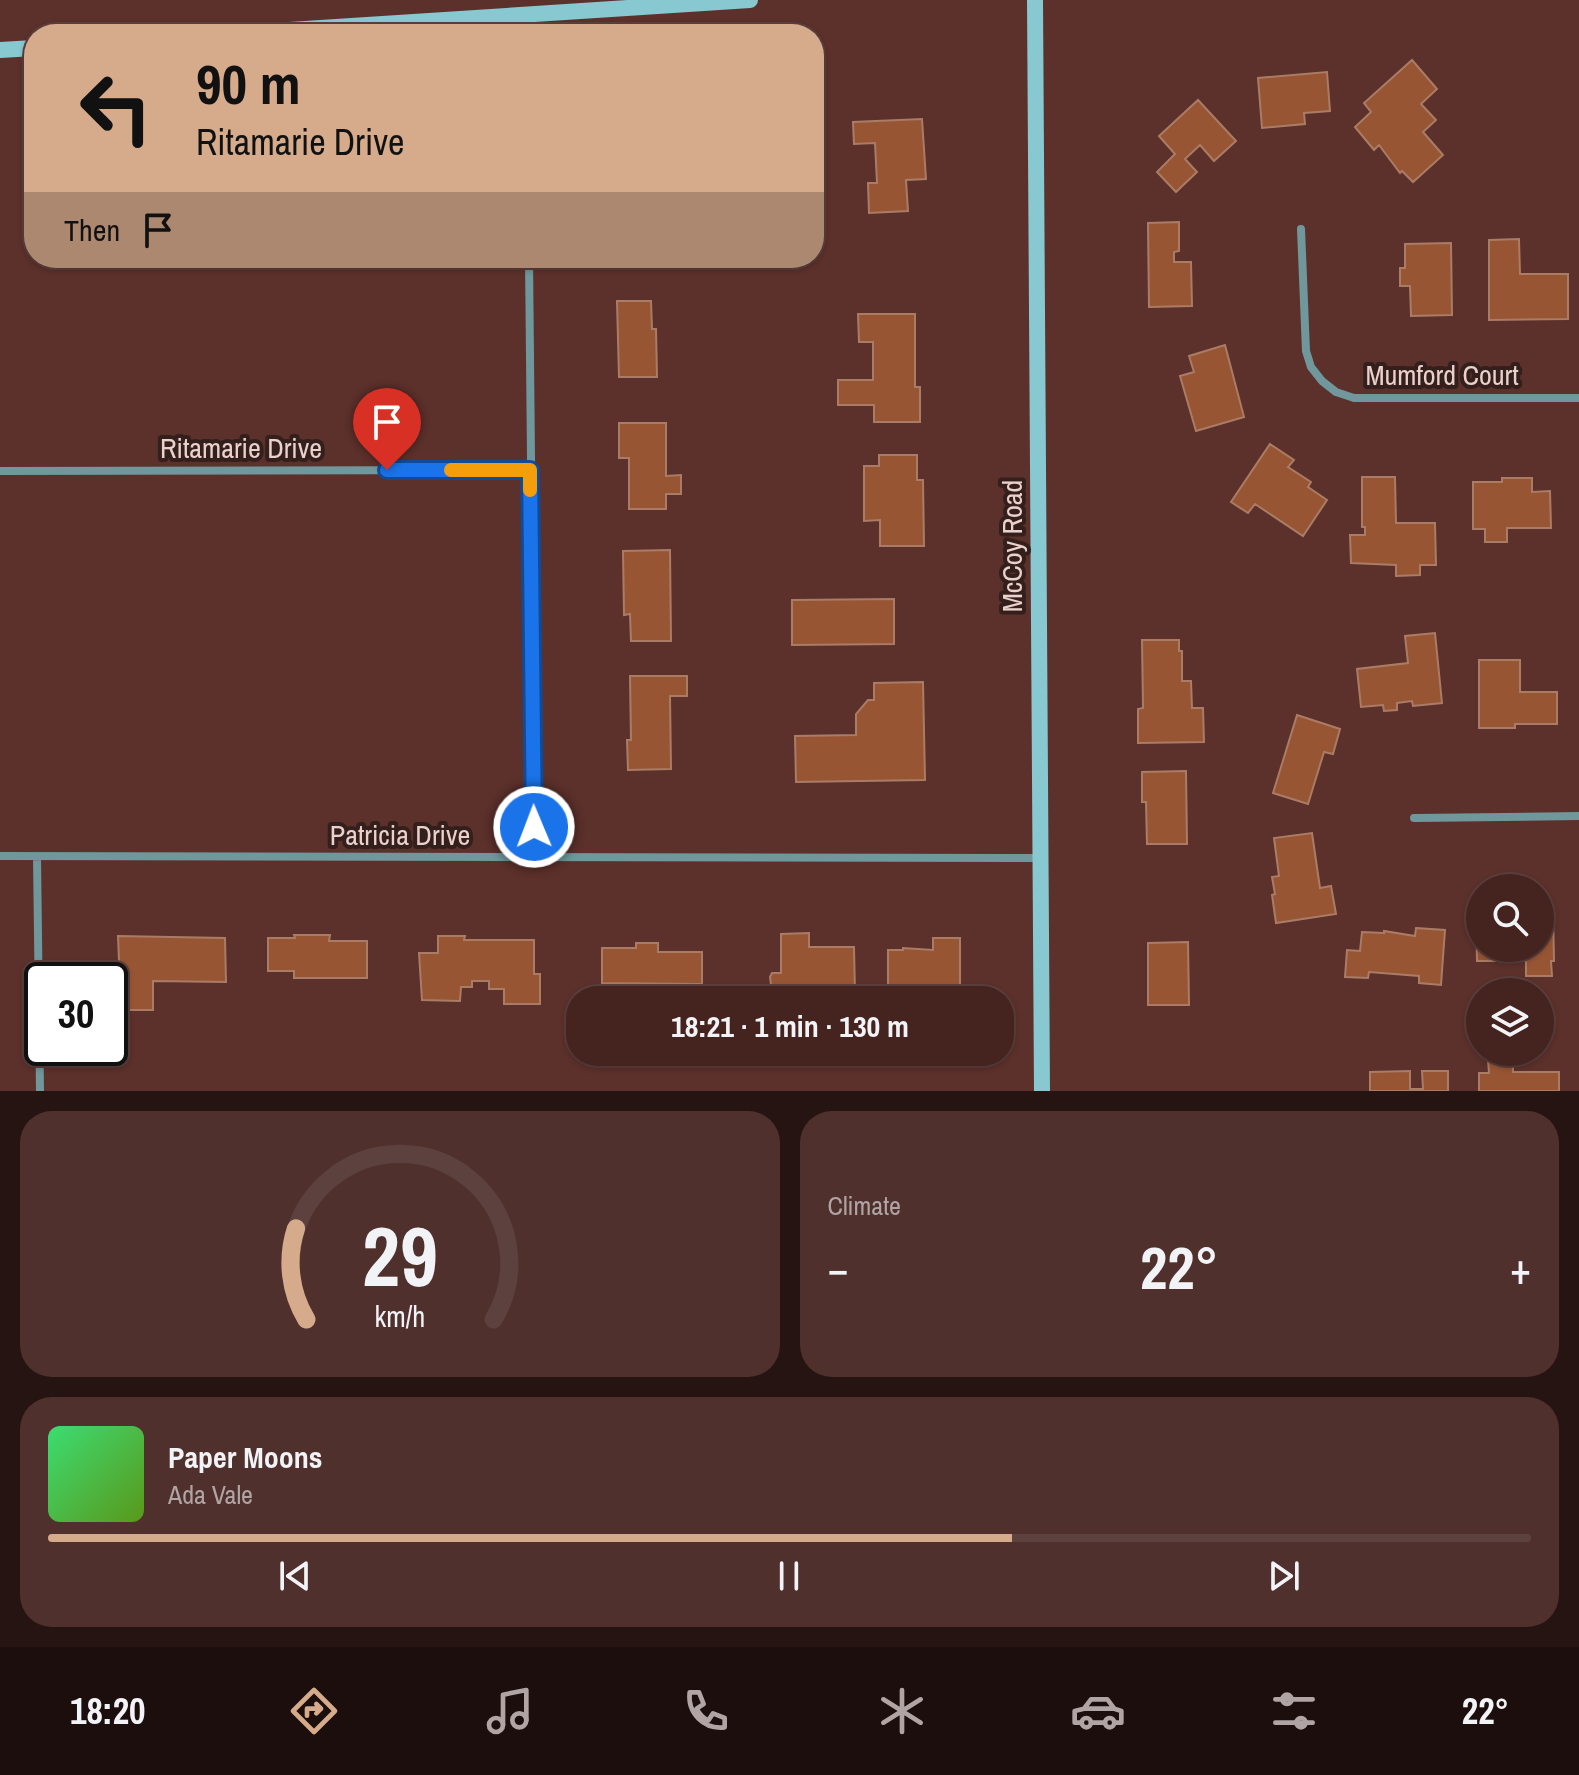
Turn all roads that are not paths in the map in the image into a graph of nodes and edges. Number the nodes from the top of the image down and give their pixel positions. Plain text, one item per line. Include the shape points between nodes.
1 (750, 0) edge
2 (1035, 0) edge
3 (528, 13) junction
4 (371, 24) edge
5 (528, 24) edge
6 (24, 49) edge
7 (0, 50) edge
8 (1301, 229) dead end
9 (529, 268) edge
10 (1579, 398) edge
11 (530, 470) junction
12 (0, 471) edge
13 (1579, 816) edge
14 (1414, 818) dead end
15 (0, 856) edge
16 (535, 856) junction
17 (37, 857) junction
18 (1039, 858) junction
19 (40, 1091) edge
20 (1042, 1091) edge

1 - 3 main road
2 - 18 main road, McCoy Road
3 - 4 main road
3 - 5 street
6 - 7 main road
8 - 10 street, Mumford Court via 1306,351 1311,367 1336,392 1370,399
9 - 11 street
11 - 12 street, Ritamarie Drive
11 - 16 street
13 - 14 street
15 - 17 street, Patricia Drive
16 - 17 street, Patricia Drive
16 - 18 street, Patricia Drive
17 - 19 street
18 - 20 main road, McCoy Road

